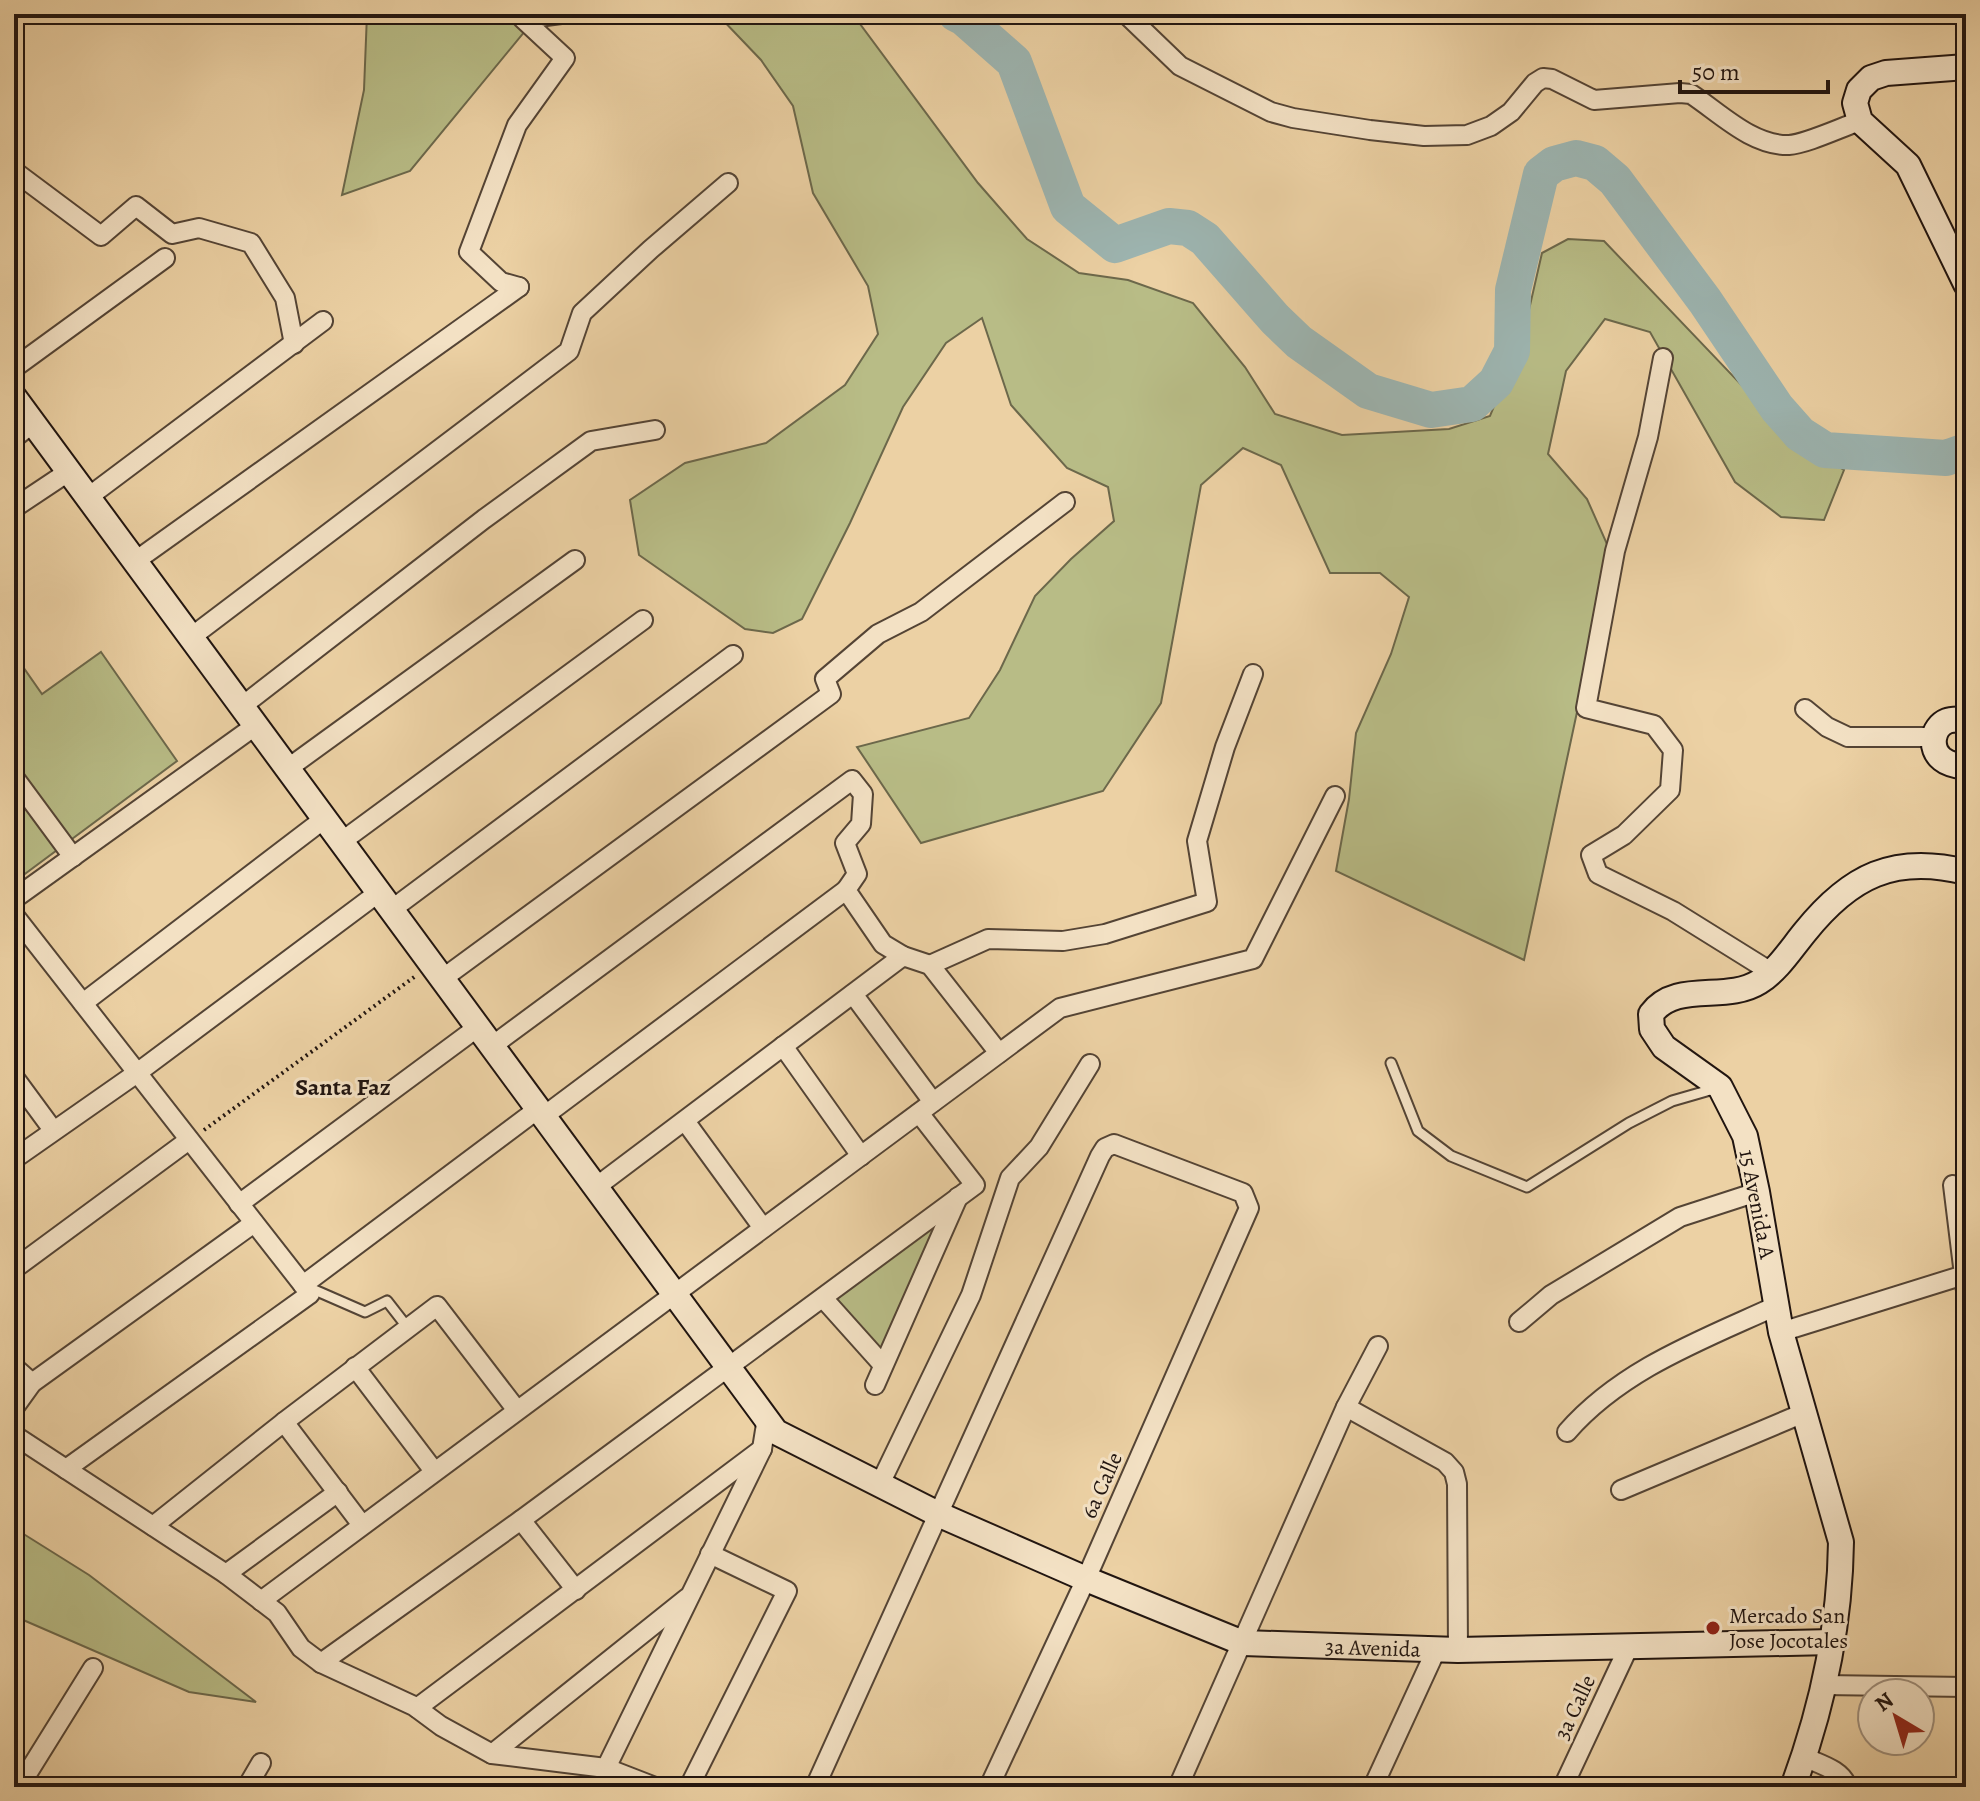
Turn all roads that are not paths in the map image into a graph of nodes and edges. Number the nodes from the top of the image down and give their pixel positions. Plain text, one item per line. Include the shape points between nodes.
1 (561, 14) edge
2 (1126, 14) edge
3 (1966, 67) edge
4 (1860, 121) junction
5 (14, 171) edge
6 (728, 183) dead end
7 (165, 258) dead end
8 (1966, 284) edge
9 (323, 321) dead end
10 (294, 344) junction
11 (1663, 358) dead end
12 (14, 368) edge
13 (14, 397) edge
14 (24, 430) edge
15 (655, 430) dead end
16 (68, 472) junction
17 (87, 498) junction
18 (1065, 502) dead end
19 (14, 508) edge
20 (575, 560) dead end
21 (134, 562) junction
22 (643, 620) dead end
23 (190, 638) junction
24 (733, 655) dead end
25 (1253, 674) dead end
26 (1805, 709) dead end
27 (248, 716) junction
28 (1966, 719) edge
29 (1934, 737) junction
30 (1966, 767) edge
31 (287, 769) junction
32 (14, 777) edge
33 (1335, 796) dead end
34 (324, 819) junction
35 (341, 842) junction
36 (73, 857) junction
37 (1966, 872) edge
38 (846, 890) junction
39 (14, 899) edge
40 (385, 901) junction
41 (14, 915) edge
42 (903, 956) junction
43 (930, 965) junction
44 (437, 972) junction
45 (1771, 972) junction
46 (853, 994) junction
47 (83, 1003) junction
48 (485, 1037) junction
49 (783, 1046) junction
50 (999, 1053) junction
51 (1391, 1063) dead end
52 (1090, 1064) dead end
53 (137, 1073) junction
54 (14, 1077) edge
55 (1720, 1087) junction
56 (926, 1108) junction
57 (541, 1113) junction
58 (685, 1121) junction
59 (53, 1130) junction
60 (189, 1140) junction
61 (861, 1156) junction
62 (14, 1159) edge
63 (1953, 1185) dead end
64 (596, 1187) junction
65 (1757, 1192) junction
66 (959, 1195) junction
67 (239, 1204) junction
68 (254, 1223) junction
69 (763, 1228) junction
70 (14, 1269) edge
71 (1965, 1283) edge
72 (303, 1285) junction
73 (674, 1293) junction
74 (823, 1298) junction
75 (1776, 1306) junction
76 (1519, 1322) dead end
77 (408, 1328) junction
78 (1781, 1332) junction
79 (1378, 1346) dead end
80 (883, 1365) junction
81 (14, 1367) edge
82 (355, 1367) junction
83 (729, 1367) junction
84 (32, 1383) junction
85 (875, 1385) dead end
86 (1346, 1407) junction
87 (14, 1408) edge
88 (516, 1409) junction
89 (1806, 1412) junction
90 (767, 1418) junction
91 (284, 1422) junction
92 (1567, 1432) dead end
93 (14, 1435) edge
94 (762, 1449) junction
95 (66, 1469) junction
96 (434, 1471) junction
97 (879, 1486) junction
98 (1621, 1490) dead end
99 (338, 1492) junction
100 (940, 1515) junction
101 (521, 1520) junction
102 (362, 1525) junction
103 (153, 1526) junction
104 (710, 1554) junction
105 (226, 1574) junction
106 (1086, 1579) junction
107 (576, 1590) junction
108 (692, 1594) junction
109 (261, 1601) junction
110 (1832, 1642) junction
111 (1243, 1643) junction
112 (1629, 1646) junction
113 (1447, 1650) junction
114 (321, 1663) junction
115 (93, 1668) dead end
116 (1824, 1685) junction
117 (1966, 1687) edge
118 (417, 1708) junction
119 (492, 1754) junction
120 (1804, 1757) junction
121 (261, 1763) dead end
122 (606, 1768) junction
123 (19, 1787) edge
124 (247, 1787) edge
125 (655, 1787) edge
126 (689, 1787) edge
127 (815, 1787) edge
128 (989, 1787) edge
129 (1178, 1787) edge
130 (1373, 1787) edge
131 (1563, 1787) edge
132 (1793, 1787) edge
133 (1847, 1787) edge

1 - 21 street via 523,19 565,58 517,125 469,252 501,282 519,287
2 - 4 street via 1180,66 1271,112 1370,130 1467,135 1511,112 1543,78 1594,100 1691,94 1752,137 1791,145
3 - 4 street via 1871,78 1855,103
4 - 8 street via 1908,165
5 - 10 street via 101,236 136,206 172,234 199,228 251,243 285,298
6 - 23 street via 582,313 569,351
7 - 12 street
9 - 10 street
10 - 17 street
11 - 45 street via 1648,437 1615,551 1586,708 1654,725 1673,750 1670,790 1624,835 1591,855 1598,874 1673,911
13 - 14 street, 3a Avenida
14 - 16 street, 3a Avenida
15 - 27 street via 591,441 484,519
16 - 17 street, 3a Avenida
16 - 19 street
17 - 21 street, 3a Avenida
18 - 44 street via 934,604 878,634 825,679 831,694
20 - 31 street
21 - 23 street, 3a Avenida
22 - 35 street
23 - 27 street, 3a Avenida
24 - 40 street
25 - 43 street via 1197,841 1207,902 1105,934 1063,941 988,939
26 - 29 street via 1848,737
27 - 31 street, 3a Avenida
27 - 36 street
28 - 29 street via 1943,723
29 - 30 street via 1942,760
31 - 34 street, 3a Avenida
32 - 36 street
33 - 50 street via 1253,959 1060,1008
34 - 35 street, 3a Avenida
34 - 47 street
35 - 40 street, 3a Avenida
36 - 39 street
37 - 45 street, 15 Avenida A via 1923,864 1856,883 1824,909
38 - 42 street via 883,944
38 - 48 street via 857,874 845,843 861,824 863,794 852,780
38 - 57 street
40 - 44 street, 3a Avenida
40 - 53 street
41 - 47 street
42 - 43 street
42 - 46 street
43 - 50 street
44 - 48 street, 3a Avenida
45 - 55 street, 15 Avenida A via 1746,988 1660,1002 1651,1014 1652,1029 1664,1047
46 - 49 street
46 - 56 street
47 - 53 street
48 - 57 street, 3a Avenida
48 - 67 street
49 - 58 street
49 - 61 street
50 - 56 street
51 - 55 lane via 1418,1131 1451,1156 1527,1187 1629,1123 1672,1101
52 - 97 street via 1039,1147 1010,1178 971,1295
53 - 59 street
53 - 60 street
54 - 59 street
55 - 65 street, 15 Avenida A via 1745,1136
56 - 61 street
56 - 66 street via 975,1185
57 - 64 street, 3a Avenida
57 - 72 street
58 - 64 street
58 - 69 street
59 - 62 street
60 - 67 street
60 - 70 street
61 - 69 street
63 - 71 street
64 - 73 street, 3a Avenida
65 - 75 street, 15 Avenida A
65 - 76 street via 1680,1217 1551,1295
66 - 74 street
66 - 80 street
67 - 68 street
68 - 72 street
68 - 84 street
69 - 73 street
71 - 78 street
72 - 77 lane via 365,1312 387,1301
72 - 95 street via 310,1294
73 - 83 street, 3a Avenida
73 - 88 street
74 - 80 street
74 - 83 street
75 - 78 street, 15 Avenida A
75 - 92 street via 1675,1352 1609,1391
77 - 82 street
77 - 88 street via 437,1306
78 - 89 street, 15 Avenida A
79 - 86 street
80 - 85 street
81 - 84 street
82 - 91 street
82 - 96 street
83 - 90 street, 3a Avenida
83 - 101 street
84 - 87 street
86 - 111 street
86 - 113 street via 1454,1472
88 - 96 street
89 - 98 street
89 - 110 street, 15 Avenida A via 1841,1542
90 - 94 street
90 - 97 street, 3a Avenida via 776,1432
91 - 99 street
91 - 103 street
93 - 95 street
94 - 104 street
94 - 107 street
95 - 103 street
96 - 102 street
97 - 100 street, 3a Avenida
99 - 102 street
99 - 105 street
100 - 106 street, 3a Avenida
100 - 106 street, 6a Calle via 1105,1148 1114,1144 1243,1193 1249,1208
100 - 127 street
101 - 107 street
101 - 114 street
102 - 109 street
103 - 105 street
104 - 108 street
104 - 126 street via 787,1591
105 - 109 street
106 - 111 street, 3a Avenida
106 - 128 street, 6a Calle
107 - 118 street
108 - 119 street
108 - 122 street
109 - 114 street
110 - 112 street, 3a Avenida
110 - 116 street, 15 Avenida A
111 - 113 street, 3a Avenida
111 - 129 street
112 - 113 street, 3a Avenida
112 - 131 street, 3a Calle
113 - 130 street
114 - 118 street
115 - 123 street
116 - 117 street
116 - 120 street, 15 Avenida A
118 - 119 street
119 - 122 street
120 - 132 street, 15 Avenida A
120 - 133 street via 1838,1773
121 - 124 street
122 - 125 street

